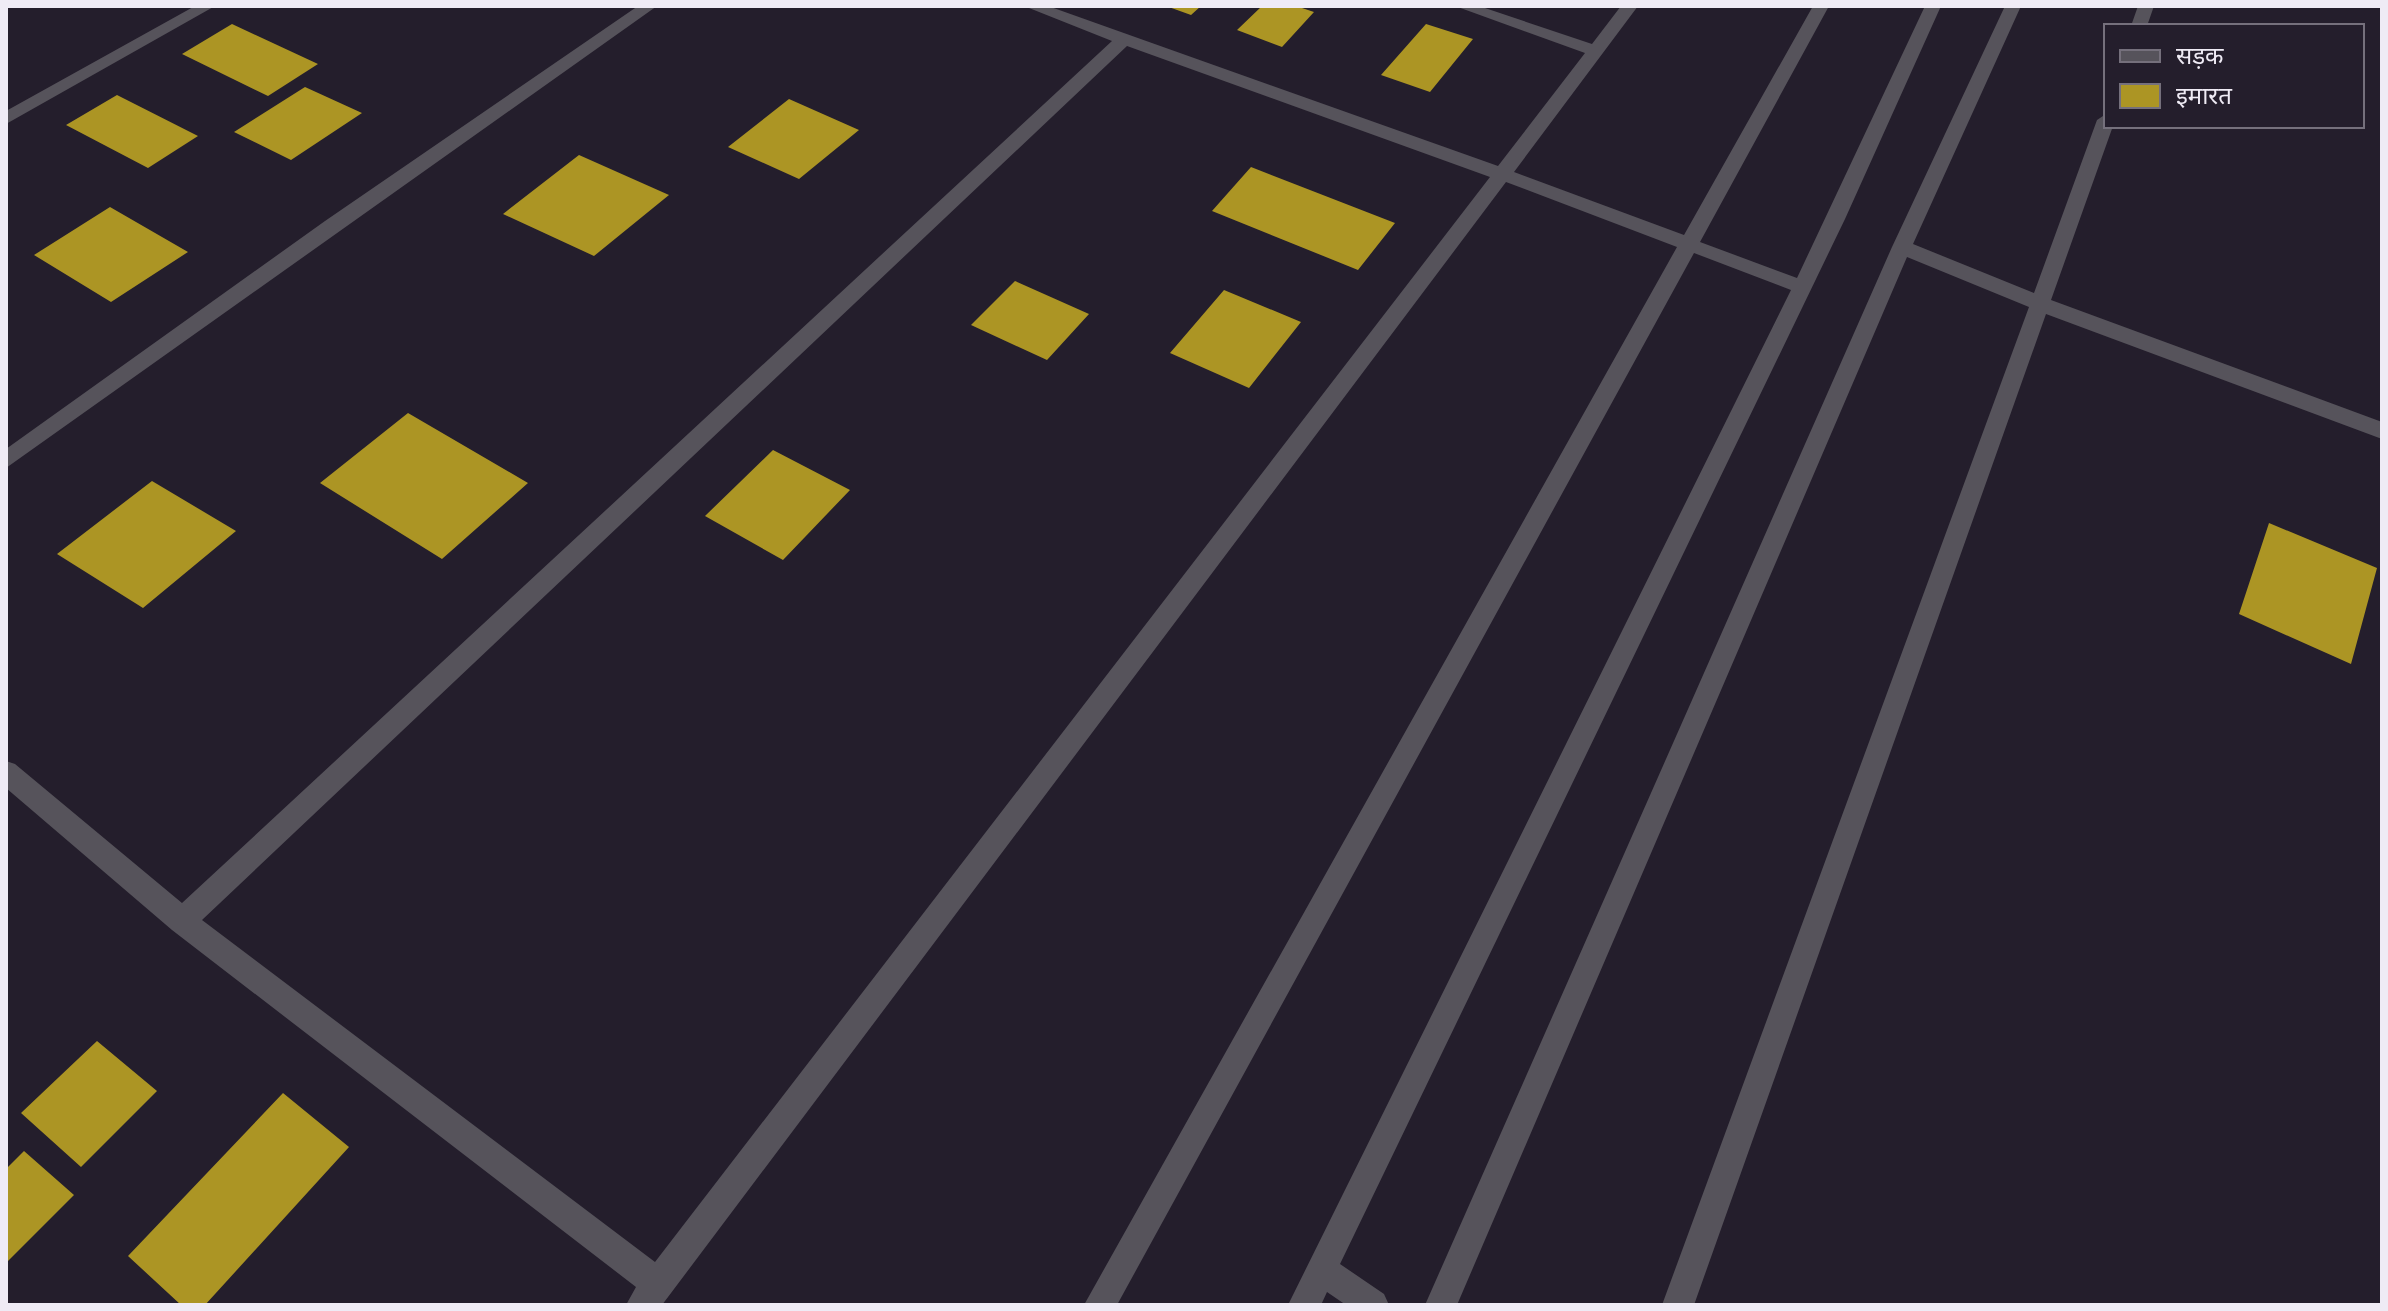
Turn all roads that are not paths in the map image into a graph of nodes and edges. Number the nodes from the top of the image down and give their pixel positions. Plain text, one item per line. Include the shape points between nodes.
1 (207, 6) edge
2 (649, 6) edge
3 (1032, 6) edge
4 (1463, 6) edge
5 (1630, 6) edge
6 (1821, 6) edge
7 (1933, 6) edge
8 (2013, 6) edge
9 (1124, 39) junction
10 (1596, 51) junction
11 (6, 118) edge
12 (2104, 126) edge
13 (1504, 175) junction
14 (1690, 243) junction
15 (1902, 247) junction
16 (1802, 287) junction
17 (2041, 304) junction
18 (2382, 431) edge
19 (6, 460) edge
20 (6, 772) edge
21 (182, 921) junction
22 (1321, 1269) junction
23 (650, 1294) edge
24 (1100, 1305) edge
25 (1304, 1305) edge
26 (1373, 1305) edge
27 (1441, 1305) edge
28 (1678, 1305) edge

1 - 11 street
2 - 19 street
3 - 9 street
4 - 10 street
5 - 10 street
6 - 14 street
7 - 16 street
8 - 15 street
9 - 13 street
9 - 21 street
10 - 13 street
12 - 17 street
13 - 14 street
13 - 23 street
14 - 16 street
14 - 24 street
15 - 17 street
15 - 27 street
16 - 22 street
17 - 18 street
17 - 28 street
20 - 21 street
21 - 23 street
22 - 25 street
22 - 26 street

